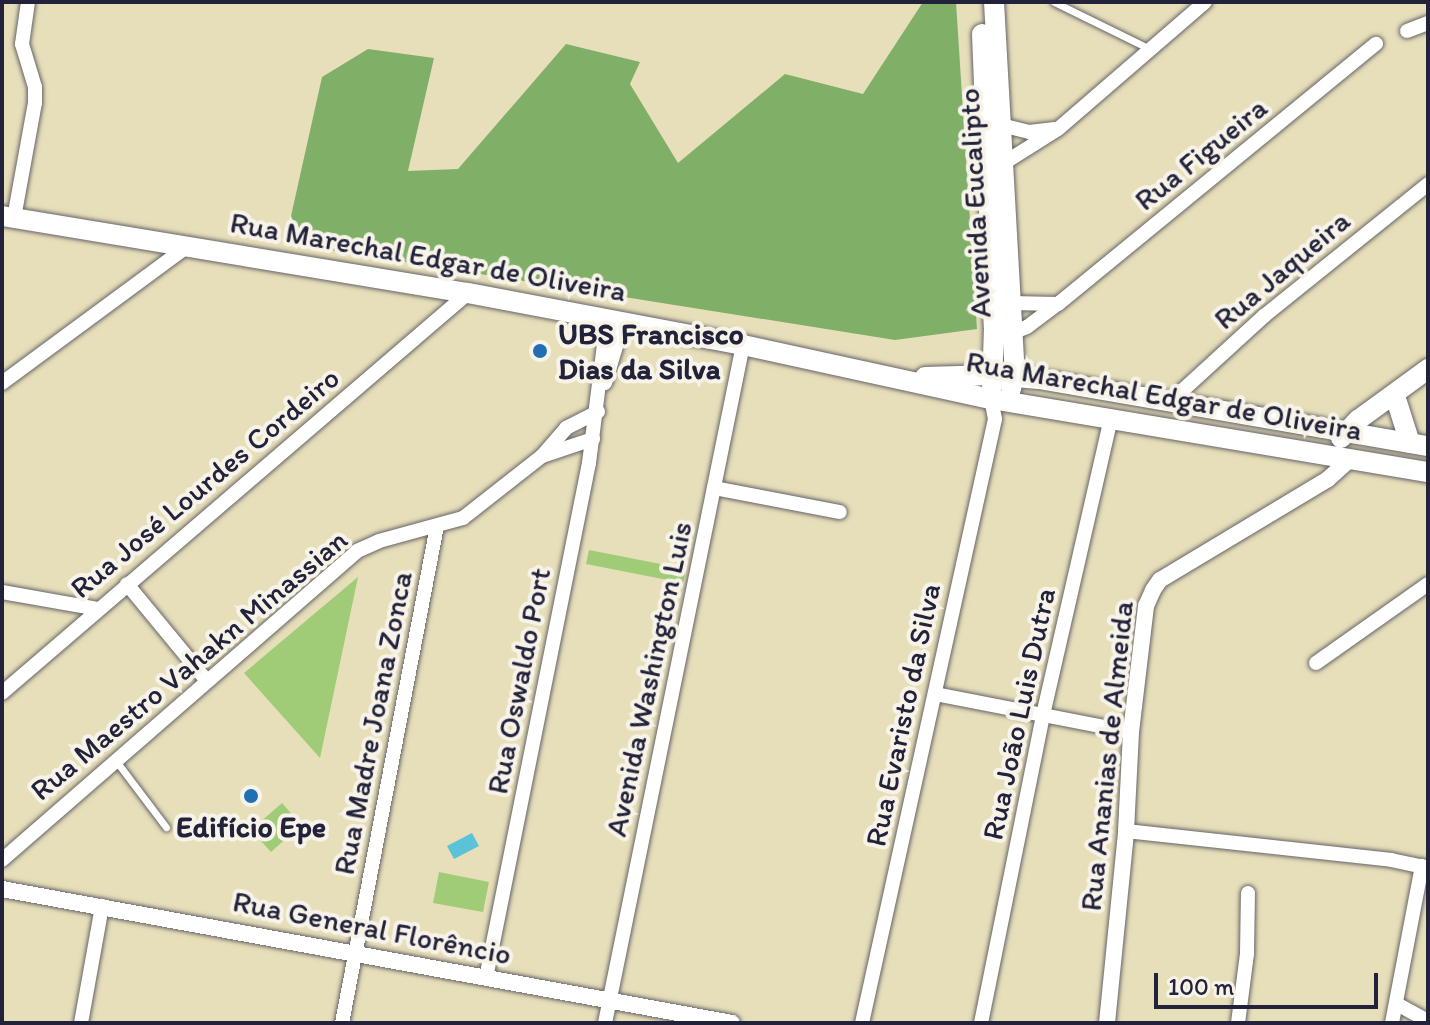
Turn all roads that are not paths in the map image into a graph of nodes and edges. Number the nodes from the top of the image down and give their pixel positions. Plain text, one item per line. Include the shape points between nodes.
1 (28, 2) edge
2 (980, 2) edge
3 (994, 2) edge
4 (1054, 2) edge
5 (1205, 2) edge
6 (1428, 23) edge
7 (1407, 31) dead end
8 (1376, 44) dead end
9 (1150, 49) junction
10 (1001, 125) junction
11 (1058, 129) junction
12 (996, 169) junction
13 (1428, 184) edge
14 (8, 217) edge
15 (189, 245) junction
16 (443, 289) junction
17 (468, 293) junction
18 (1011, 303) junction
19 (1058, 304) junction
20 (443, 314) junction
21 (615, 322) junction
22 (1012, 333) junction
23 (743, 345) junction
24 (1428, 369) edge
25 (1003, 376) junction
26 (889, 377) junction
27 (2, 383) edge
28 (1401, 395) junction
29 (1172, 400) junction
30 (999, 406) junction
31 (598, 412) junction
32 (1111, 417) junction
33 (1344, 433) junction
34 (1368, 437) junction
35 (593, 439) junction
36 (1419, 445) edge
37 (1330, 454) junction
38 (542, 456) junction
39 (1351, 458) junction
40 (1428, 472) edge
41 (714, 488) junction
42 (840, 512) dead end
43 (437, 526) junction
44 (127, 584) junction
45 (1425, 591) edge
46 (2, 592) edge
47 (98, 609) junction
48 (1316, 663) dead end
49 (206, 680) junction
50 (2, 693) edge
51 (935, 694) junction
52 (1043, 715) junction
53 (1131, 732) junction
54 (114, 760) junction
55 (166, 827) dead end
56 (1126, 831) junction
57 (2, 860) edge
58 (1425, 867) edge
59 (2, 889) edge
60 (1248, 893) dead end
61 (102, 906) junction
62 (355, 953) junction
63 (486, 978) junction
64 (609, 1000) junction
65 (1397, 1004) junction
66 (1428, 1021) edge
67 (81, 1023) edge
68 (342, 1023) edge
69 (605, 1023) edge
70 (732, 1023) edge
71 (862, 1023) edge
72 (981, 1023) edge
73 (1107, 1023) edge
74 (1238, 1023) edge
75 (1392, 1023) edge

1 - 14 street via 22,44 35,103
2 - 12 main road, Avenida Eucalipto
3 - 10 main road, Avenida Eucalipto
4 - 9 lane
5 - 9 street
6 - 7 street
8 - 19 street, Rua Figueira
9 - 11 street
10 - 11 street via 1029,132
10 - 12 main road, Avenida Eucalipto
11 - 12 street
12 - 18 main road, Avenida Eucalipto
12 - 25 main road, Avenida Eucalipto
13 - 29 street, Rua Jaqueira via 1264,316
14 - 15 main road, Rua Marechal Edgar de Oliveira
15 - 16 main road, Rua Marechal Edgar de Oliveira
15 - 27 street
16 - 17 main road, Rua Marechal Edgar de Oliveira
16 - 20 street
17 - 20 street, Rua José Lourdes Cordeiro
17 - 21 main road, Rua Marechal Edgar de Oliveira
18 - 19 street
18 - 22 main road, Avenida Eucalipto
19 - 22 street, Rua Figueira
20 - 44 street, Rua José Lourdes Cordeiro
21 - 23 main road, Rua Marechal Edgar de Oliveira
21 - 31 street, Rua Oswaldo Port
22 - 25 main road, Avenida Eucalipto
23 - 26 main road, Rua Marechal Edgar de Oliveira
23 - 41 street, Avenida Washington Luis
24 - 28 main road
25 - 26 main road, Rua Marechal Edgar de Oliveira
25 - 29 main road, Rua Marechal Edgar de Oliveira
25 - 30 main road, Avenida Eucalipto
26 - 30 main road, Rua Marechal Edgar de Oliveira
28 - 33 main road
28 - 34 main road
28 - 36 main road
29 - 33 main road, Rua Marechal Edgar de Oliveira
30 - 32 main road, Rua Marechal Edgar de Oliveira
30 - 51 street, Rua Evaristo da Silva
31 - 35 street, Rua Oswaldo Port
31 - 38 street, Rua Maestro Vahakn Minassian via 566,428
32 - 37 main road, Rua Marechal Edgar de Oliveira
32 - 52 street, Rua João Luis Dutra
33 - 34 main road, Rua Marechal Edgar de Oliveira
33 - 37 main road
34 - 36 main road, Rua Marechal Edgar de Oliveira
34 - 39 main road
35 - 38 street, Rua Maestro Vahakn Minassian
35 - 63 street, Rua Oswaldo Port
37 - 39 main road, Rua Marechal Edgar de Oliveira
38 - 43 street, Rua Maestro Vahakn Minassian via 483,505
39 - 40 main road, Rua Marechal Edgar de Oliveira
39 - 53 street, Rua Ananias de Almeida via 1328,479 1160,580 1146,606
41 - 42 street
41 - 64 street, Avenida Washington Luis
43 - 49 street, Rua Maestro Vahakn Minassian via 357,551
43 - 62 street, Rua Madre Joana Zonca
44 - 47 street, Rua José Lourdes Cordeiro
44 - 49 street
45 - 48 street
46 - 47 street
47 - 50 street, Rua José Lourdes Cordeiro
49 - 54 street, Rua Maestro Vahakn Minassian
51 - 52 street
51 - 71 street, Rua Evaristo da Silva
52 - 53 street
52 - 72 street, Rua João Luis Dutra
53 - 56 street, Rua Ananias de Almeida
54 - 55 lane
54 - 57 street, Rua Maestro Vahakn Minassian
56 - 58 street
56 - 73 street, Rua Ananias de Almeida
58 - 65 street
59 - 61 street, Rua General Florêncio
60 - 74 street
61 - 62 street, Rua General Florêncio
61 - 67 street
62 - 63 street, Rua General Florêncio
62 - 68 street, Rua Madre Joana Zonca
63 - 64 street, Rua General Florêncio
64 - 69 street, Avenida Washington Luis
64 - 70 street, Rua General Florêncio
65 - 66 street
65 - 75 street

